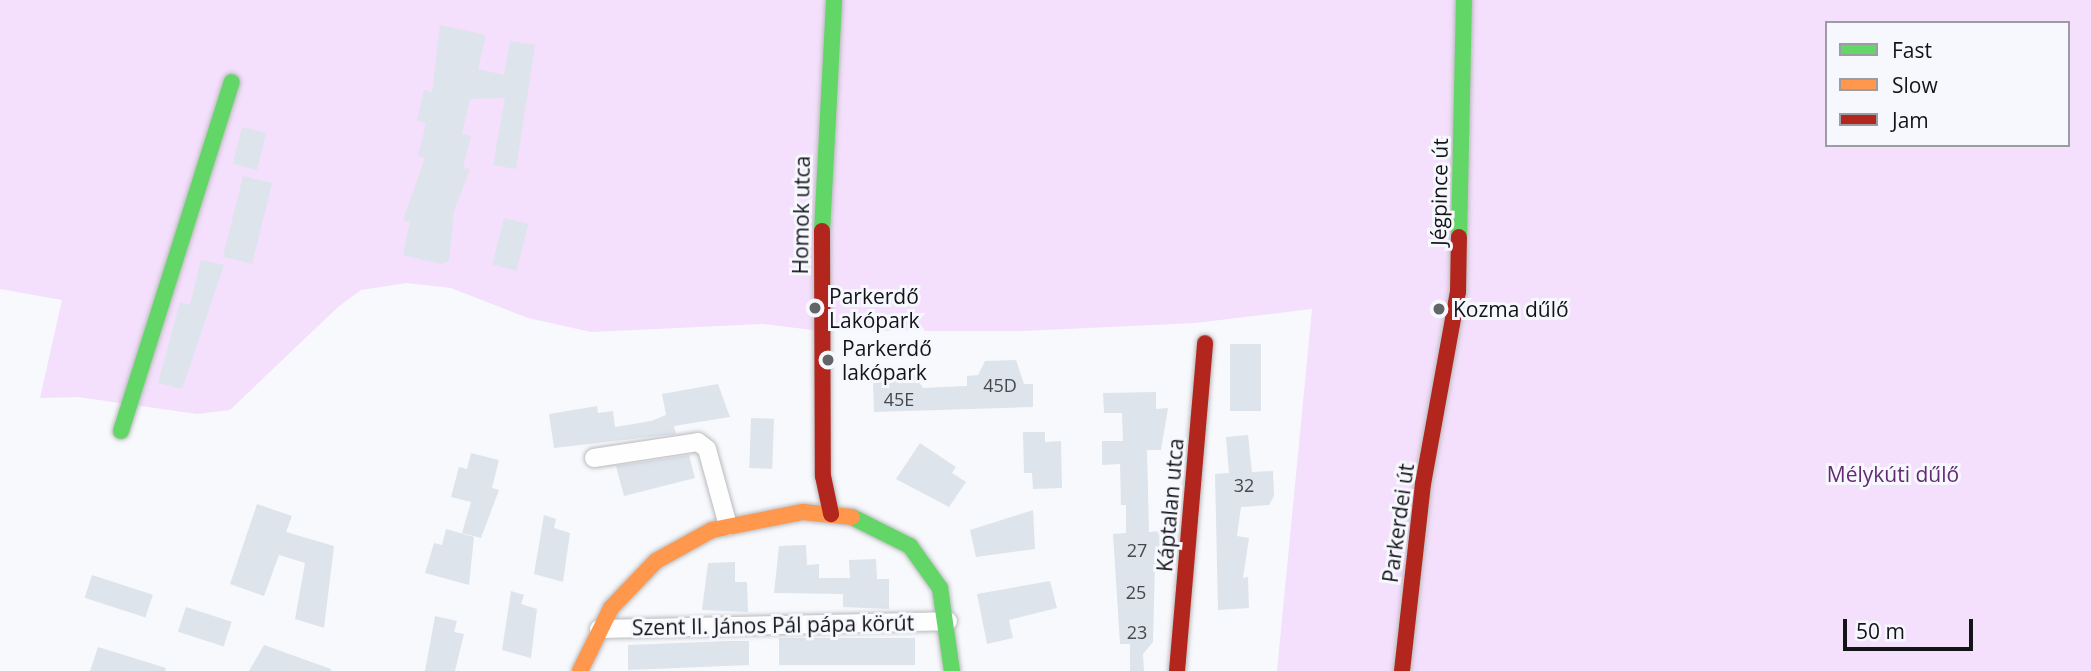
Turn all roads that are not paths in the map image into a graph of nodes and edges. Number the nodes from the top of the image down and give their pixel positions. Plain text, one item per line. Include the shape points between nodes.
1 (834, 0) edge
2 (1464, 0) edge
3 (232, 82) dead end
4 (1205, 343) dead end
5 (1445, 383) joint
6 (121, 431) dead end
7 (594, 458) dead end
8 (831, 514) junction
9 (729, 526) junction
10 (948, 621) junction
11 (598, 629) junction
12 (580, 671) edge
13 (952, 671) edge
14 (1177, 671) edge
15 (1402, 671) edge

1 - 8 street, Homok utca via 823,133 821,331 823,476
2 - 5 street, Jégpince út via 1458,292
3 - 6 street
4 - 14 street, Káptalan utca
5 - 15 street, Parkerdei út via 1423,484
7 - 9 street via 698,442 707,449
8 - 9 street, Szent II. János Pál pápa körút via 803,512
8 - 10 street, Szent II. János Pál pápa körút via 856,517 910,546 940,588
9 - 11 street, Szent II. János Pál pápa körút via 656,561 631,582
10 - 11 street, Szent II. János Pál pápa körút
10 - 13 street, Szent II. János Pál pápa körút
11 - 12 street, Szent II. János Pál pápa körút

